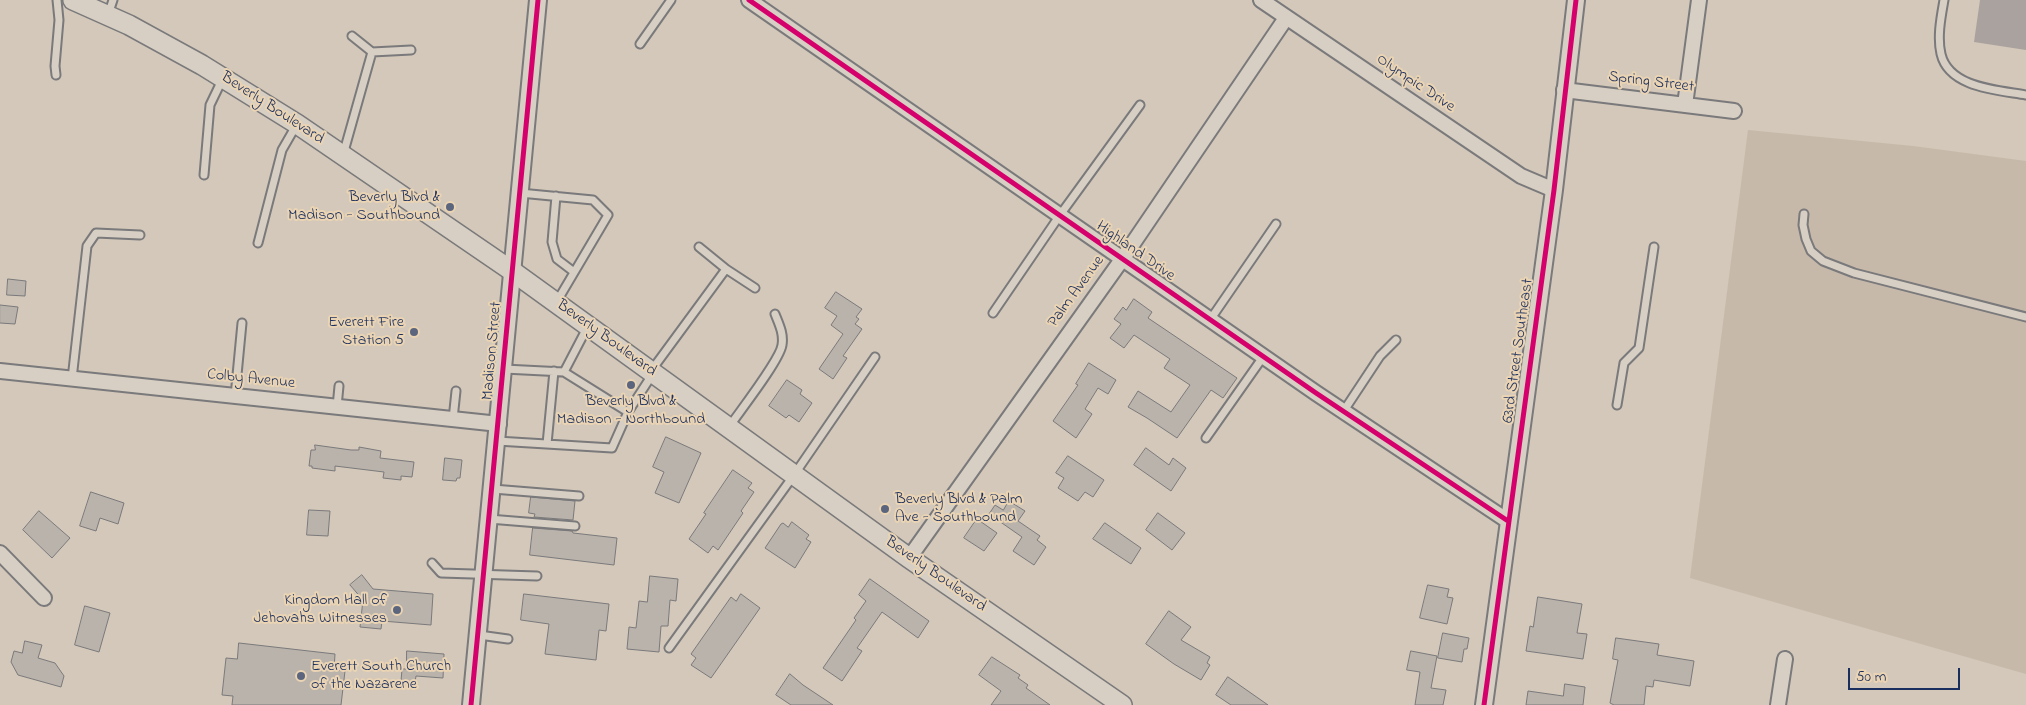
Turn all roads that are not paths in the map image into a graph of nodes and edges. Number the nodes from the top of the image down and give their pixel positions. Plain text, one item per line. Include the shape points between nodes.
1 (57, 0) edge
2 (73, 0) edge
3 (538, 0) edge
4 (671, 0) edge
5 (749, 0) edge
6 (1261, 0) edge
7 (1576, 0) edge
8 (1699, 0) edge
9 (1944, 0) edge
10 (104, 8) edge
11 (1286, 18) junction
12 (352, 36) dead end
13 (640, 44) dead end
14 (411, 50) dead end
15 (372, 52) junction
16 (56, 76) dead end
17 (224, 78) junction
18 (1564, 90) junction
19 (2026, 95) edge
20 (1140, 104) dead end
21 (1685, 105) junction
22 (1734, 111) dead end
23 (297, 124) junction
24 (343, 155) junction
25 (204, 175) dead end
26 (1554, 190) junction
27 (519, 193) junction
28 (556, 196) junction
29 (1804, 214) dead end
30 (1060, 215) junction
31 (1276, 224) dead end
32 (140, 235) dead end
33 (258, 243) dead end
34 (699, 247) dead end
35 (1654, 247) dead end
36 (1123, 258) junction
37 (726, 269) junction
38 (512, 271) junction
39 (574, 272) junction
40 (755, 288) dead end
41 (556, 303) junction
42 (994, 312) dead end
43 (775, 314) dead end
44 (2026, 317) edge
45 (1210, 320) junction
46 (242, 323) dead end
47 (588, 326) junction
48 (1396, 340) dead end
49 (875, 357) dead end
50 (1263, 357) junction
51 (504, 369) junction
52 (0, 371) edge
53 (554, 372) junction
54 (564, 372) junction
55 (652, 372) junction
56 (72, 379) junction
57 (339, 386) dead end
58 (456, 391) dead end
59 (236, 396) junction
60 (1618, 405) dead end
61 (337, 407) junction
62 (628, 412) junction
63 (1344, 412) junction
64 (453, 419) junction
65 (499, 424) junction
66 (729, 428) junction
67 (1206, 438) dead end
68 (497, 441) junction
69 (546, 444) junction
70 (794, 475) junction
71 (492, 489) junction
72 (579, 496) dead end
73 (489, 519) junction
74 (1508, 521) junction
75 (576, 526) dead end
76 (0, 554) edge
77 (909, 558) junction
78 (432, 563) dead end
79 (484, 575) junction
80 (538, 576) dead end
81 (44, 598) dead end
82 (478, 635) junction
83 (508, 639) dead end
84 (669, 648) dead end
85 (1785, 659) dead end
86 (471, 705) edge
87 (1122, 705) edge
88 (1484, 705) edge
89 (1778, 705) edge

1 - 16 lane
2 - 10 main road, Beverly Boulevard
3 - 27 street, Madison Street
4 - 13 lane
5 - 30 street, Highland Drive
6 - 11 street, Olympic Drive
7 - 18 street, 63rd Street Southeast
8 - 21 street
9 - 19 lane via 1941,54 1948,69 1984,88
10 - 17 main road, Beverly Boulevard
11 - 26 street, Olympic Drive via 1521,176
11 - 36 street, Palm Avenue
12 - 15 lane
14 - 15 lane
15 - 24 lane
17 - 23 main road, Beverly Boulevard
17 - 25 lane via 210,105
18 - 21 street, Spring Street
18 - 26 street, 63rd Street Southeast
20 - 30 lane
21 - 22 street, Spring Street
23 - 24 main road, Beverly Boulevard
23 - 33 lane via 282,150
24 - 38 main road, Beverly Boulevard
26 - 74 street, 63rd Street Southeast
27 - 28 lane
27 - 38 street, Madison Street
28 - 39 lane via 552,242 557,259
28 - 39 lane via 592,200 608,215
29 - 44 lane via 1806,239 1811,251 1823,261 1854,273
30 - 36 street, Highland Drive
30 - 42 lane
31 - 45 lane
32 - 56 lane via 96,233 88,246
34 - 37 lane
35 - 60 lane via 1639,348 1624,363
36 - 45 street, Highland Drive
36 - 77 street, Palm Avenue
37 - 40 lane
37 - 55 lane
38 - 41 main road, Beverly Boulevard
38 - 51 street, Madison Street
39 - 41 lane
41 - 47 main road, Beverly Boulevard
43 - 66 lane via 782,333 782,348
45 - 50 street, Highland Drive
46 - 59 lane
47 - 54 lane
47 - 55 main road, Beverly Boulevard
48 - 63 lane via 1380,356
49 - 70 lane
50 - 63 street, Highland Drive
50 - 67 lane
51 - 53 lane
51 - 65 street, Madison Street
52 - 56 street, Colby Avenue
53 - 54 lane
53 - 69 lane
54 - 62 lane
55 - 62 lane
55 - 66 main road, Beverly Boulevard
56 - 59 street, Colby Avenue
57 - 61 lane
58 - 64 lane
59 - 61 street, Colby Avenue
61 - 64 street, Colby Avenue
62 - 69 lane via 612,448
63 - 74 street, Highland Drive
64 - 65 street, Colby Avenue
65 - 68 street, Madison Street
66 - 70 main road, Beverly Boulevard
68 - 69 lane
68 - 71 street, Madison Street
70 - 77 main road, Beverly Boulevard
70 - 84 lane
71 - 72 lane
71 - 73 street, Madison Street
73 - 75 lane
73 - 79 street, Madison Street
74 - 88 street, 63rd Street Southeast
76 - 81 street
77 - 87 main road, Beverly Boulevard
78 - 79 lane via 441,573
79 - 80 lane
79 - 82 street, Madison Street
82 - 83 lane
82 - 86 street, Madison Street
85 - 89 street

